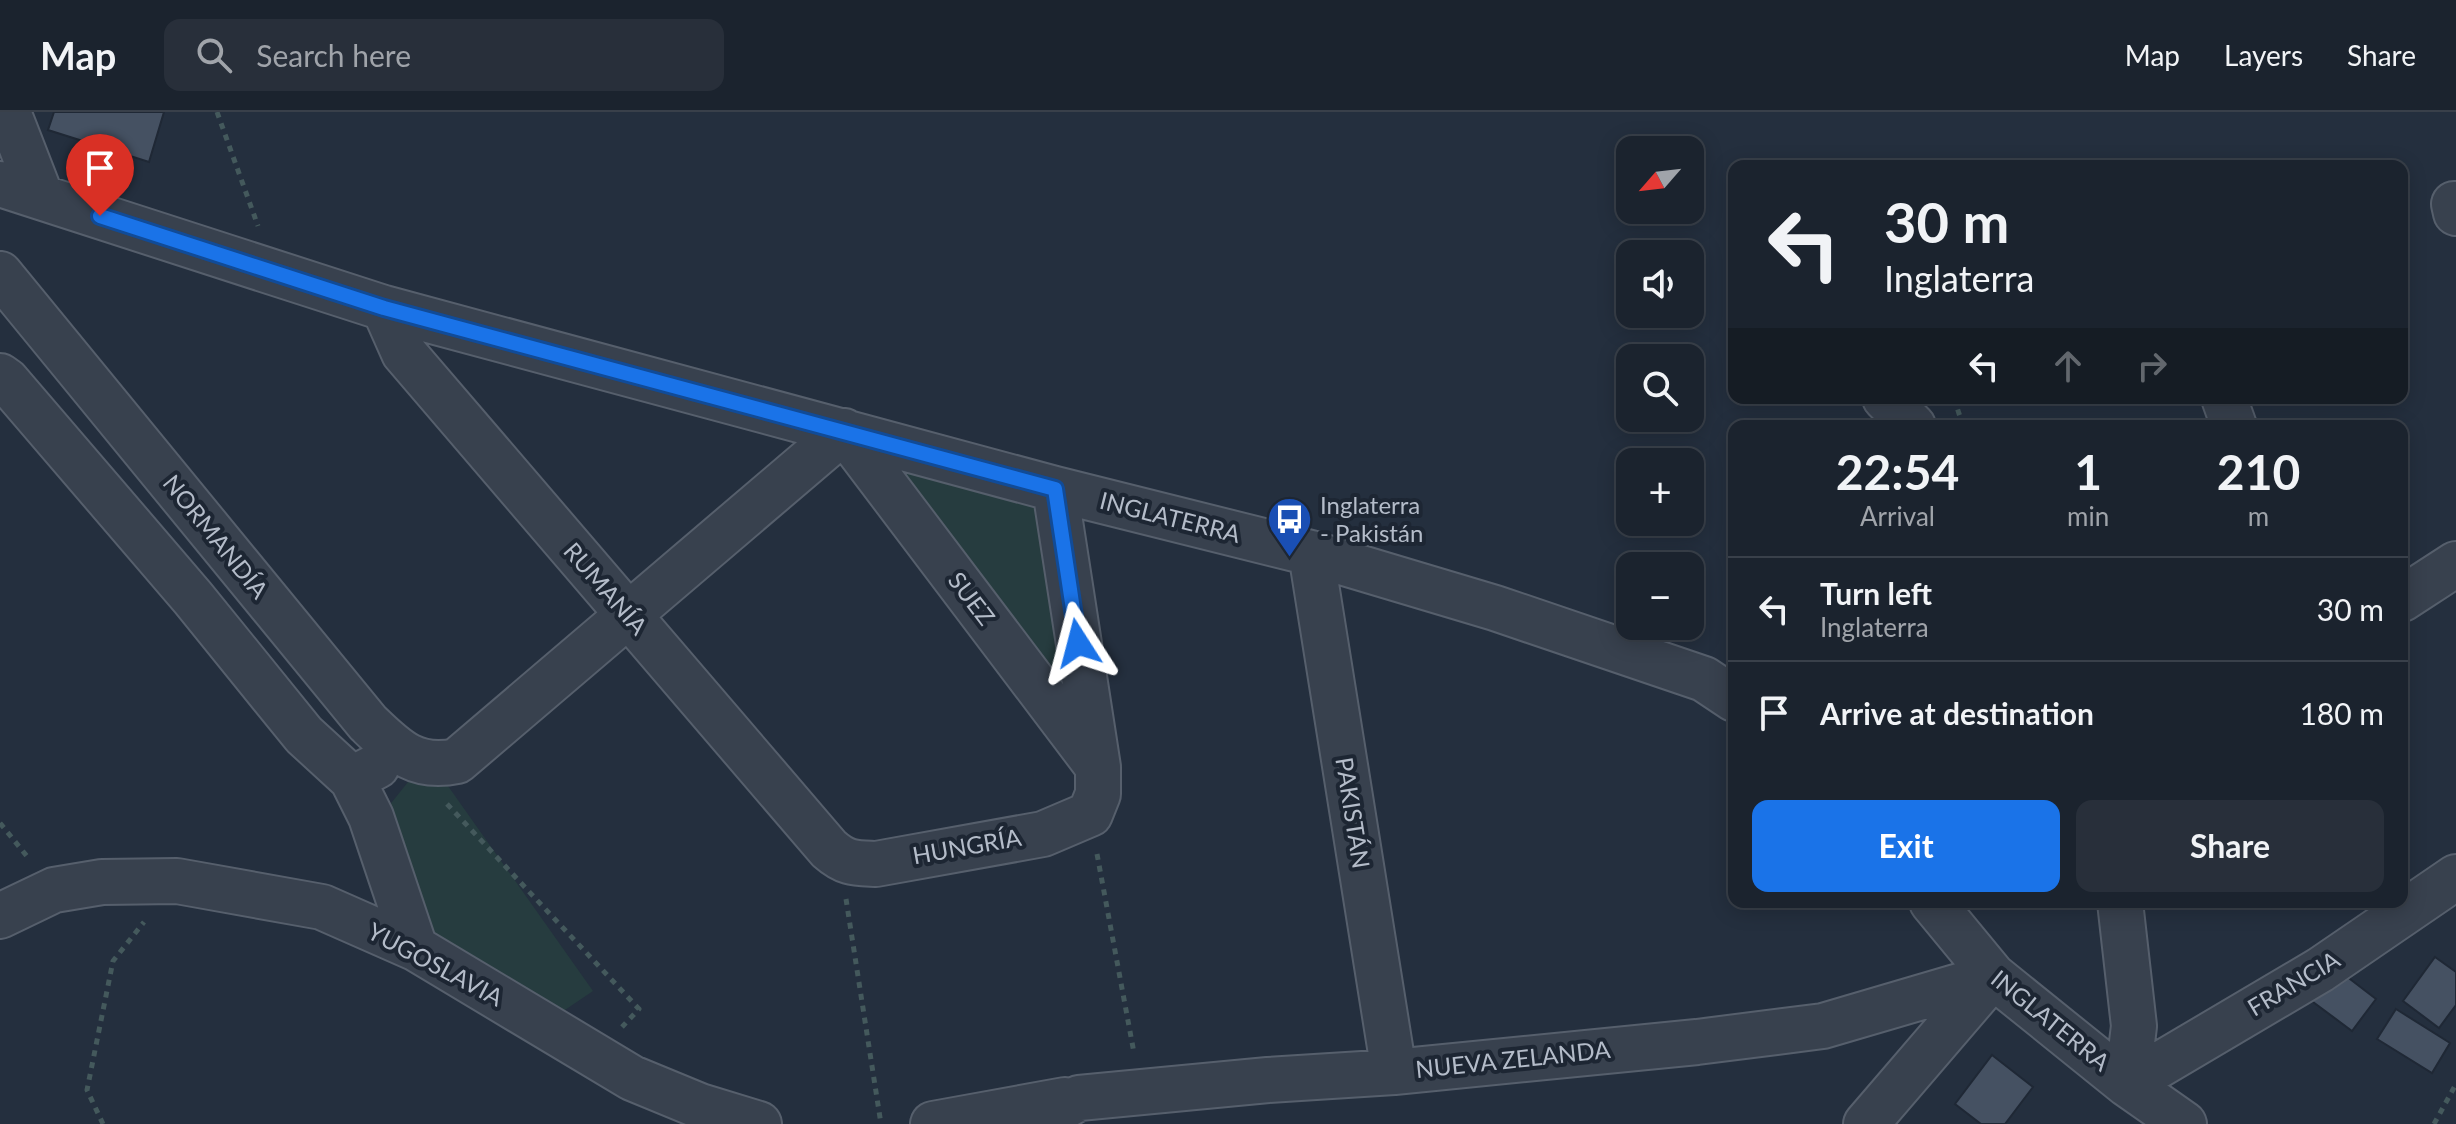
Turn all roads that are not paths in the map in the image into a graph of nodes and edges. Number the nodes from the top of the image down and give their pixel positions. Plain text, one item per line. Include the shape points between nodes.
1 (8, 112) edge
2 (0, 184) edge
3 (41, 197) junction
4 (0, 274) edge
5 (384, 308) junction
6 (0, 376) edge
7 (1891, 404) edge
8 (1907, 420) edge
9 (844, 431) junction
10 (1055, 489) junction
11 (1311, 553) junction
12 (2456, 564) edge
13 (2408, 595) edge
14 (628, 616) junction
15 (1728, 695) edge
16 (400, 753) junction
17 (1098, 767) junction
18 (352, 779) junction
19 (840, 859) joint
20 (2456, 877) edge
21 (1937, 908) edge
22 (2121, 908) edge
23 (0, 916) edge
24 (415, 948) junction
25 (1993, 976) junction
26 (1394, 1072) junction
27 (2127, 1084) junction
28 (1079, 1098) junction
29 (759, 1124) edge
30 (933, 1124) edge
31 (1033, 1124) edge
32 (1866, 1124) edge
33 (2184, 1124) edge

1 - 3 street
2 - 3 street, INGLATERRA
3 - 5 street, INGLATERRA
4 - 16 street, NORMANDÍA via 368,723
5 - 9 street, INGLATERRA
5 - 14 street, RUMANÍA via 404,353
6 - 18 street via 304,735
7 - 8 street
9 - 10 street, INGLATERRA
9 - 14 street
9 - 17 street, SUEZ
10 - 11 street, INGLATERRA
10 - 17 street
11 - 15 street, INGLATERRA via 1704,679
11 - 26 street, PAKISTÁN
12 - 13 street
14 - 16 street via 457,761 439,765
14 - 19 street, RUMANÍA
16 - 18 street
17 - 19 street, HUNGRÍA via 1098,794 1090,814 1043,834 876,864
18 - 24 street via 371,817
20 - 27 street, FRANCIA via 2320,970
21 - 25 street, INGLATERRA
22 - 27 street via 2134,1026
23 - 24 street, YUGOSLAVIA via 54,890 102,882 177,881 322,907
24 - 29 street, YUGOSLAVIA via 632,1078
25 - 26 street, NUEVA ZELANDA via 1823,1026
25 - 27 street, INGLATERRA
25 - 32 street
26 - 28 street, NUEVA ZELANDA
27 - 33 street, INGLATERRA
28 - 30 street
28 - 31 street, NUEVA ZELANDA

